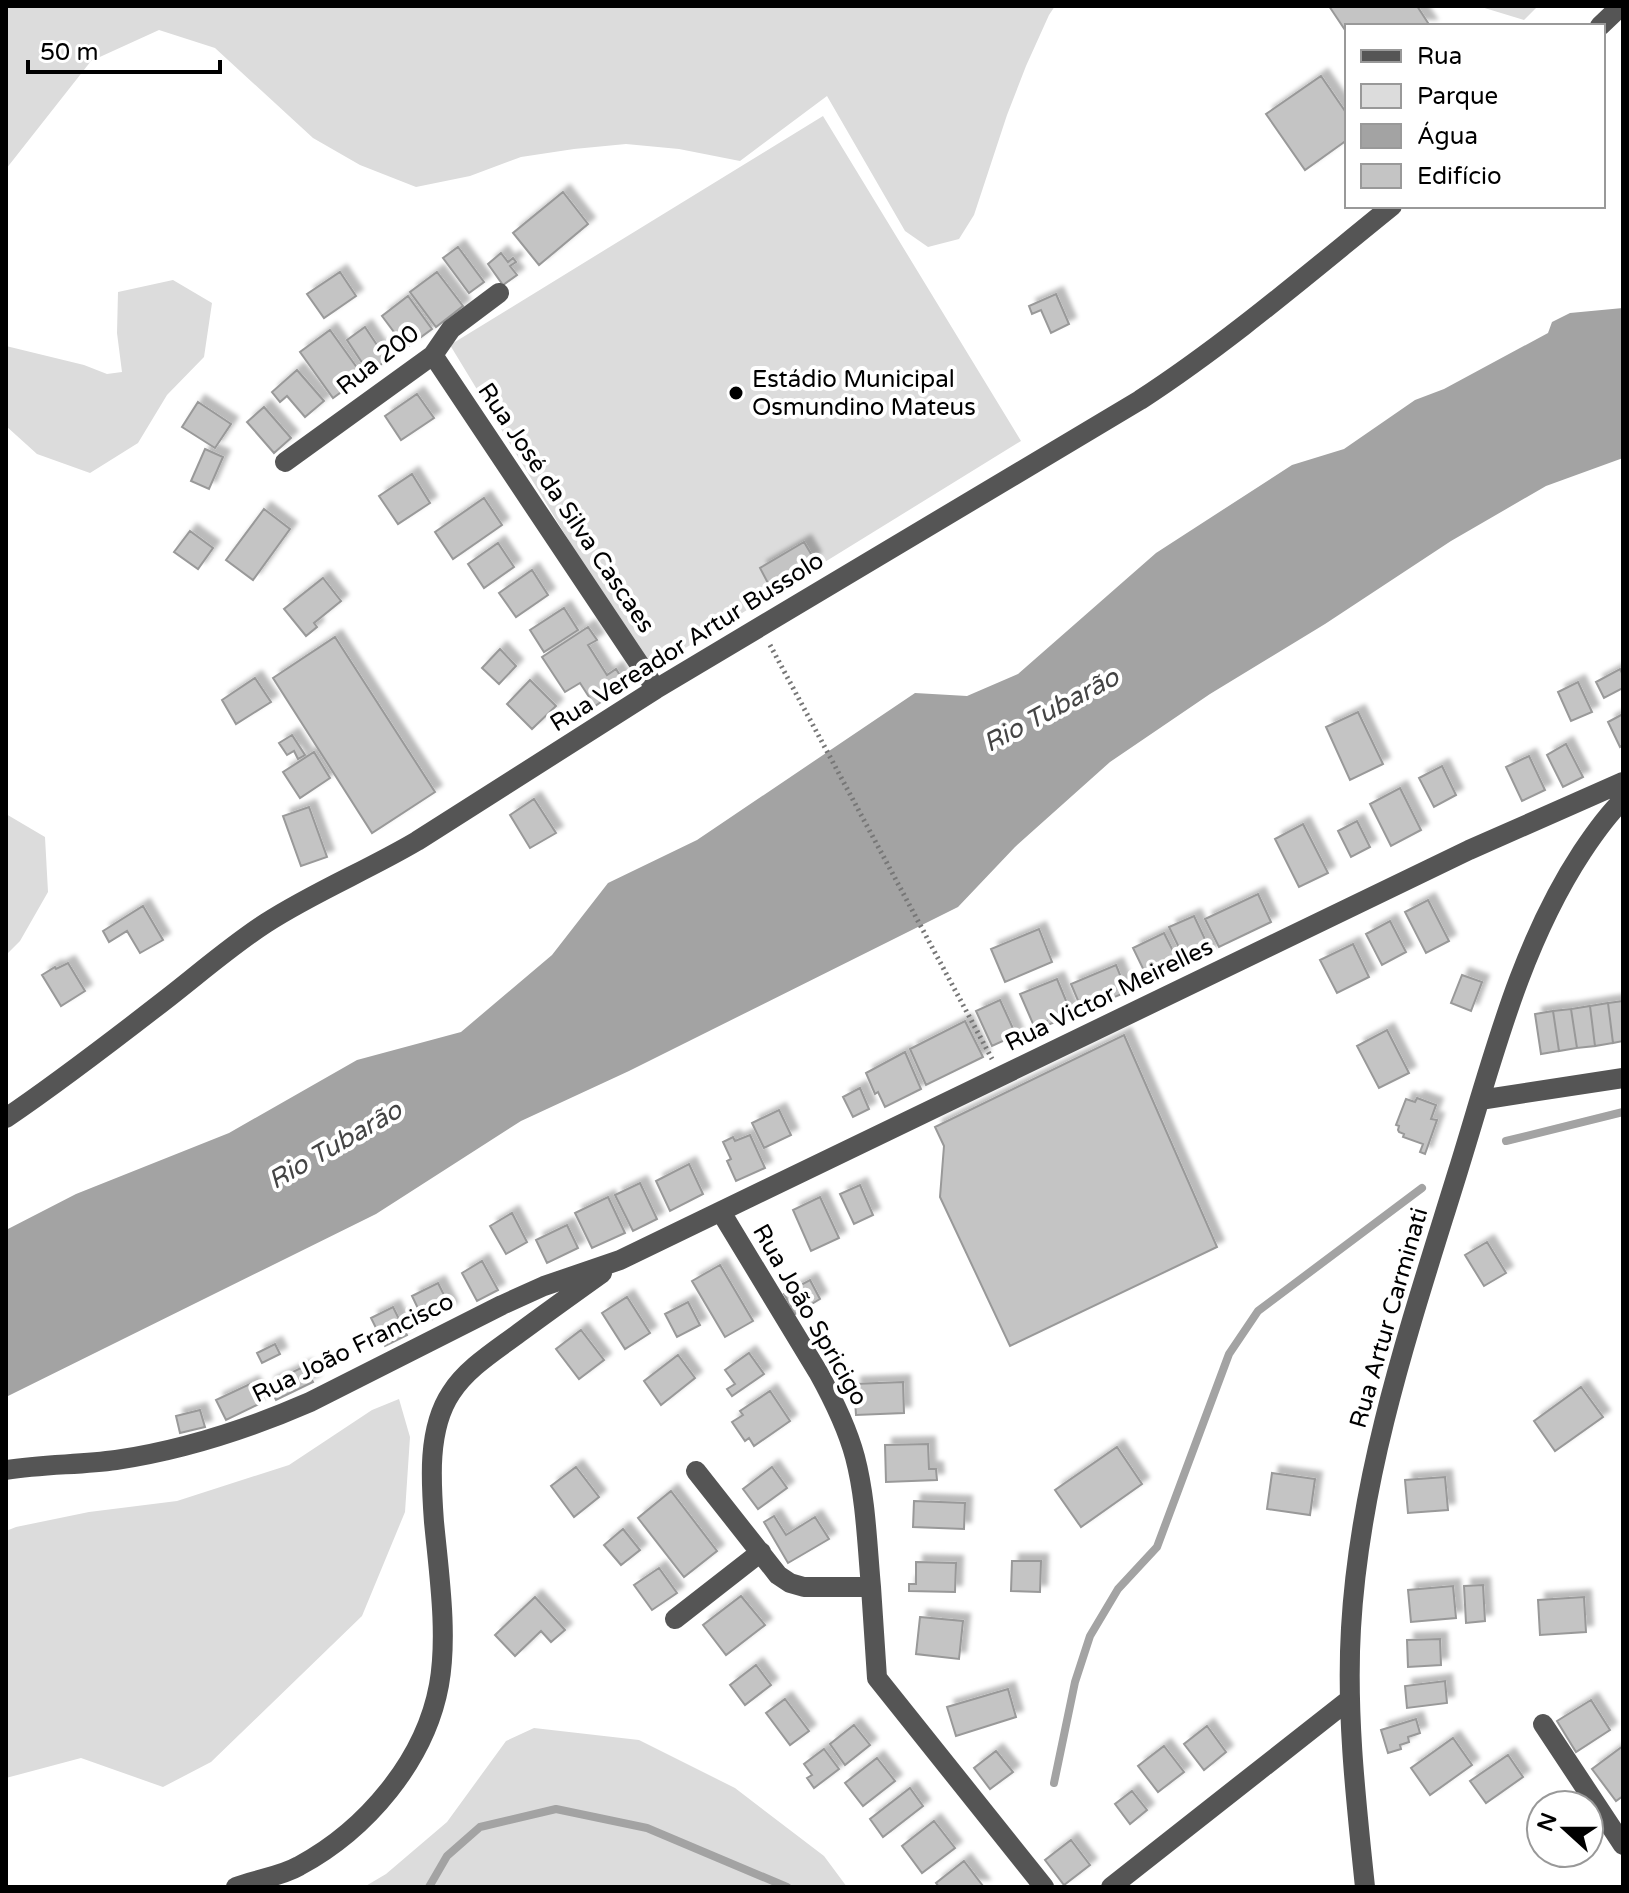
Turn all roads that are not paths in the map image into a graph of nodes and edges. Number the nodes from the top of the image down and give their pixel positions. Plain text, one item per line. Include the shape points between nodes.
1 (1621, 6) edge
2 (1602, 24) edge
3 (1390, 208) edge
4 (499, 293) dead end
5 (433, 355) junction
6 (285, 462) dead end
7 (656, 689) junction
8 (1623, 782) edge
9 (1623, 800) edge
10 (1623, 1078) edge
11 (1480, 1100) junction
12 (6, 1118) edge
13 (721, 1212) junction
14 (620, 1260) junction
15 (6, 1470) edge
16 (696, 1471) dead end
17 (761, 1552) junction
18 (871, 1587) junction
19 (675, 1619) dead end
20 (1350, 1699) junction
21 (1543, 1724) dead end
22 (1623, 1845) edge
23 (236, 1887) edge
24 (1044, 1887) edge
25 (1111, 1887) edge
26 (1365, 1887) edge

1 - 2 street
3 - 7 street, Rua Vereador Artur Bussolo via 1175,378
4 - 5 street, Rua 200 via 451,329
5 - 6 street, Rua 200
5 - 7 street, Rua José da Silva Cascaes
7 - 12 street, Rua Vereador Artur Bussolo via 417,841 264,924
8 - 13 street, Rua Victor Meirelles via 1469,850
9 - 11 street, Rua Artur Carminati via 1569,871 1544,919
10 - 11 street
11 - 20 street, Rua Artur Carminati via 1401,1354 1374,1471 1356,1576
13 - 14 street, Rua Victor Meirelles
13 - 18 street, Rua João Spricigo via 833,1399 855,1457
14 - 15 street, Rua João Francisco via 544,1286 310,1402 240,1430 114,1460
14 - 23 street via 496,1350 450,1394 433,1449 431,1484 441,1609 439,1685 415,1751 357,1826 329,1849 295,1869
16 - 17 street
17 - 18 street via 790,1583
17 - 19 street
18 - 24 street, Rua João Spricigo via 877,1678
20 - 25 street
20 - 26 street, Rua Artur Carminati
21 - 22 street

